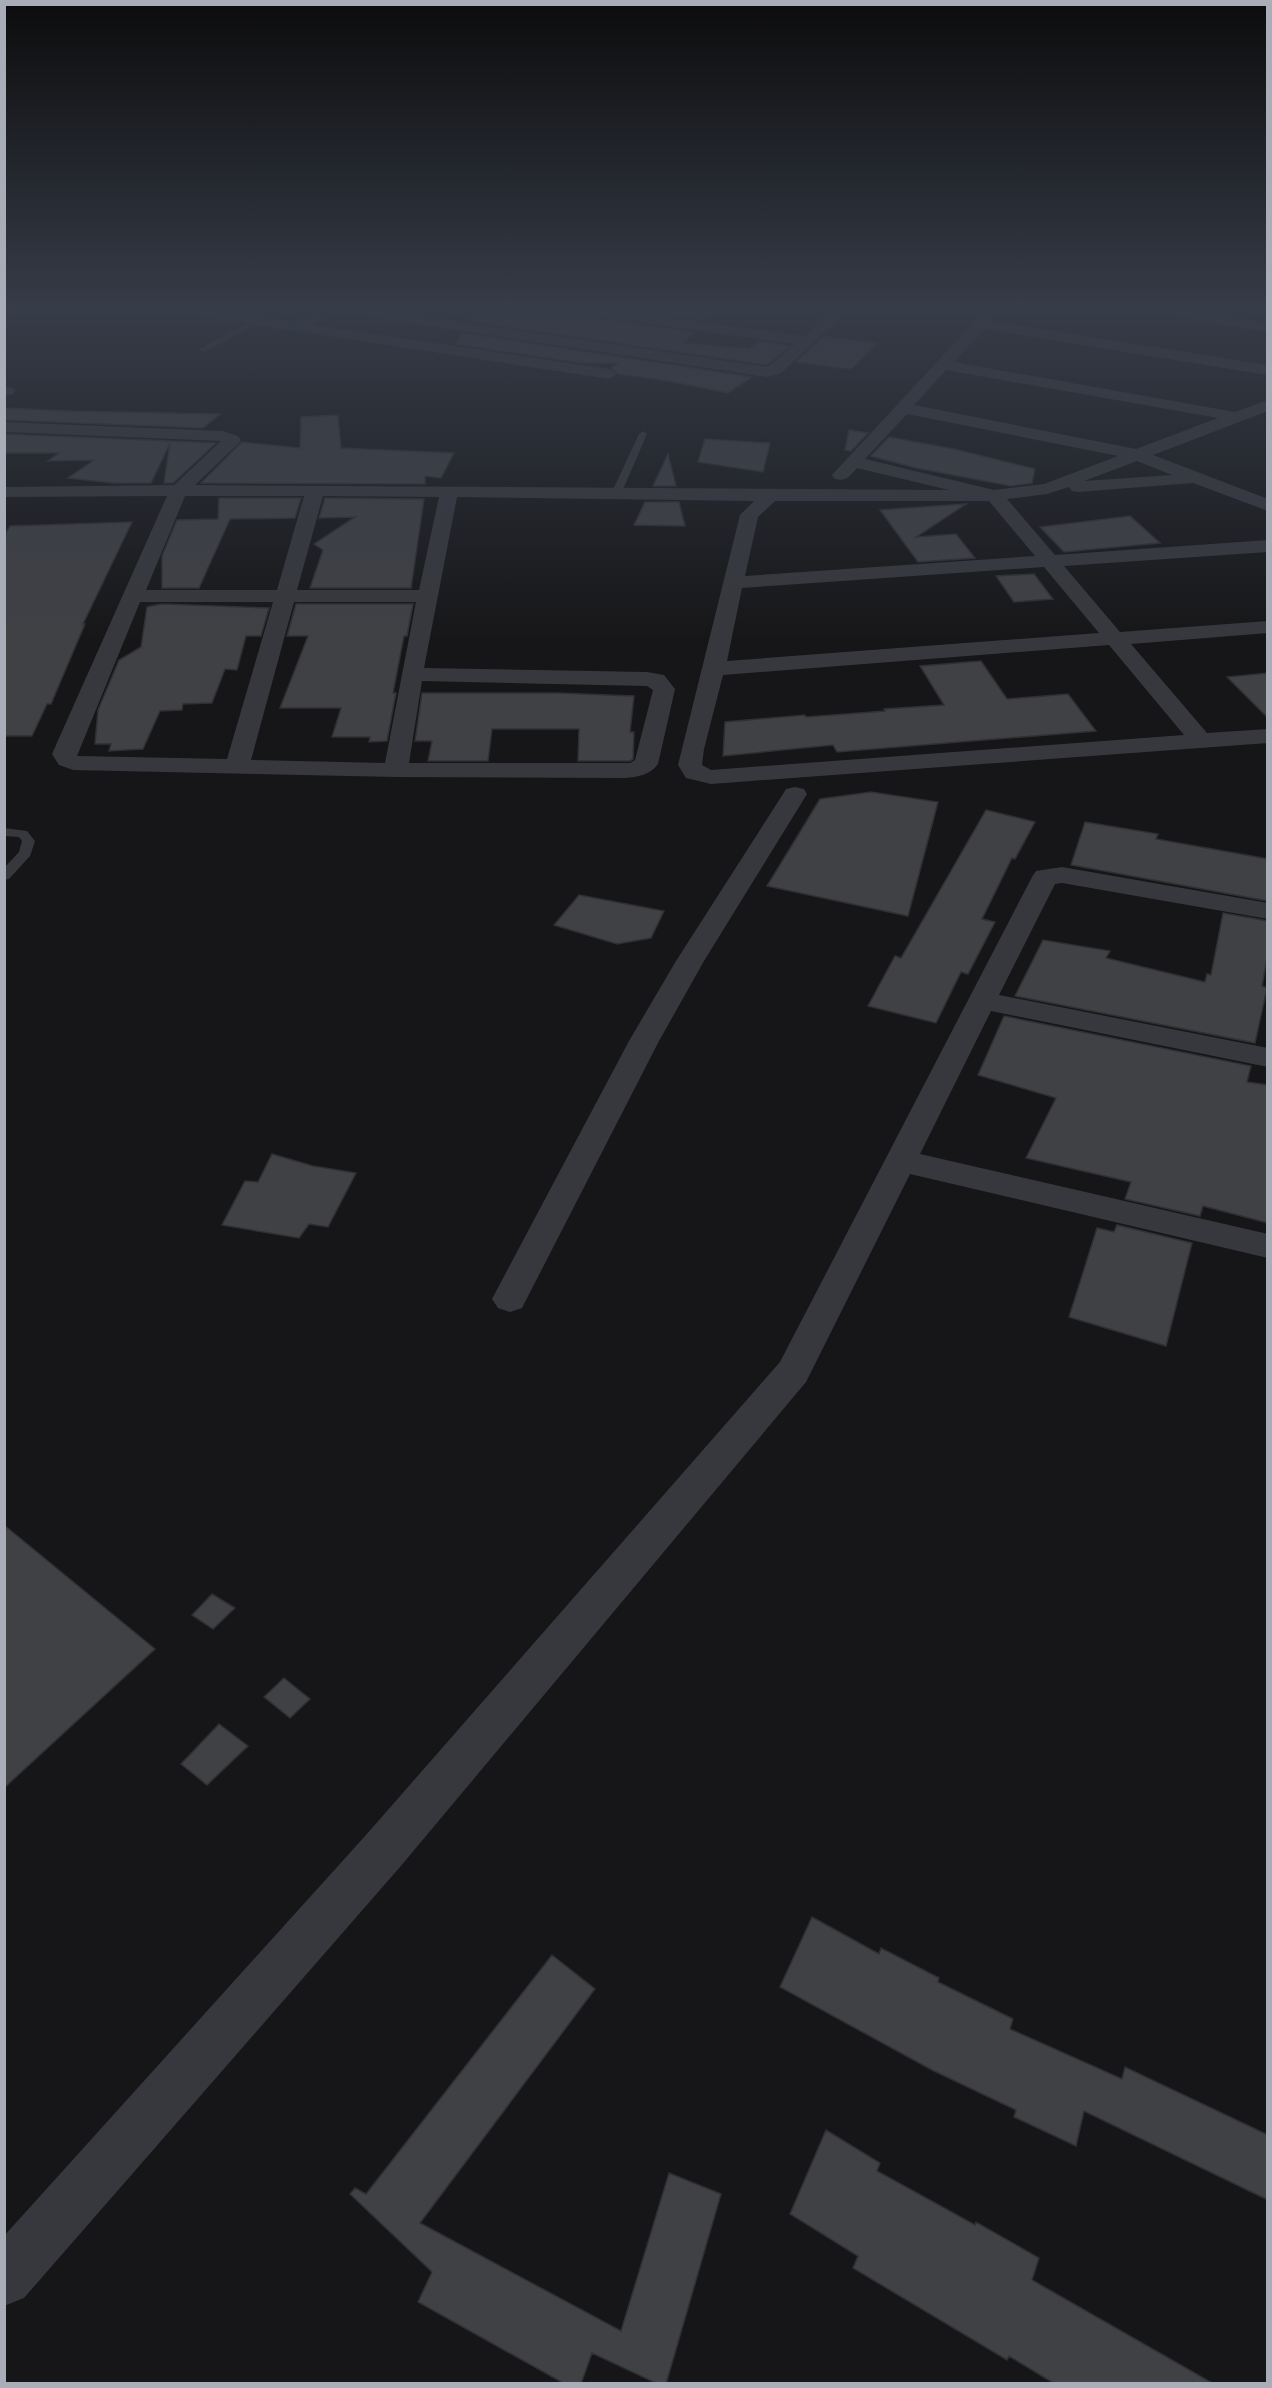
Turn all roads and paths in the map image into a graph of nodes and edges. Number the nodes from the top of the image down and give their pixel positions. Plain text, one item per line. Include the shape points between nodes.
1 (893, 419) edge
2 (961, 419) edge
3 (1228, 419) edge
4 (4, 427) edge
5 (643, 434) dead end
6 (1135, 454) junction
7 (854, 462) junction
8 (1199, 479) junction
9 (1047, 489) junction
10 (315, 490) junction
11 (449, 491) junction
12 (178, 492) junction
13 (616, 494) junction
14 (772, 494) junction
15 (994, 495) junction
16 (822, 496) junction
17 (8, 497) edge
18 (1268, 506) edge
19 (1268, 546) edge
20 (1050, 561) junction
21 (734, 583) junction
22 (285, 596) junction
23 (429, 596) junction
24 (133, 597) junction
25 (1268, 627) edge
26 (1115, 639) junction
27 (714, 669) junction
28 (412, 674) junction
29 (1268, 735) edge
30 (1201, 741) junction
31 (237, 766) junction
32 (396, 770) junction
33 (795, 794) dead end
34 (4, 832) edge
35 (4, 876) edge
36 (1268, 911) edge
37 (983, 1001) junction
38 (1268, 1058) edge
39 (901, 1161) junction
40 (1268, 1246) edge
41 (510, 1299) dead end
42 (4, 2278) edge

1 - 7 street
2 - 6 street
3 - 6 street
4 - 12 street via 232,438
5 - 13 lane
6 - 8 street
6 - 9 street
7 - 15 street
7 - 16 street
8 - 9 street
8 - 18 street
9 - 15 street
10 - 11 street
10 - 12 street
10 - 22 street
11 - 13 street
11 - 23 street
12 - 17 street
12 - 24 street
13 - 14 street
14 - 16 street
14 - 21 street via 749,515
15 - 16 street
15 - 20 street
19 - 20 street
20 - 21 street
20 - 26 street
21 - 27 street
22 - 23 street
22 - 24 street
22 - 31 street
23 - 28 street
24 - 31 street via 65,757 73,763
25 - 26 street
26 - 27 street
26 - 30 street
27 - 30 street via 690,765 695,773 711,777
28 - 32 street
28 - 32 street via 647,679 656,680 664,689 646,764 636,770
29 - 30 street
31 - 32 street
33 - 41 street via 644,1041
34 - 35 lane via 23,834 29,841 26,853
36 - 37 street via 1050,875 1045,877
37 - 38 street
37 - 39 street
39 - 40 street
39 - 42 street via 793,1372 383,1851

